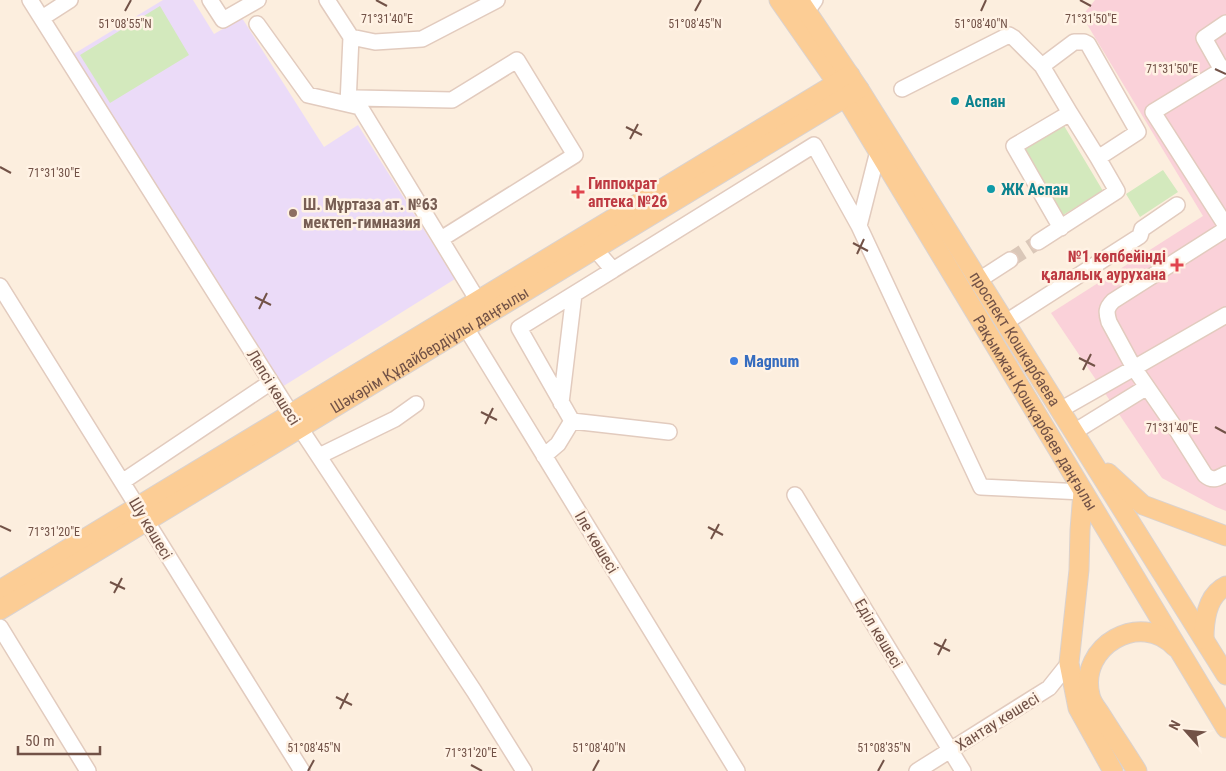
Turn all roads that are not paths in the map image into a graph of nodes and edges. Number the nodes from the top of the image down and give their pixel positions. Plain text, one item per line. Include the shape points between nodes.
1 (30, 0) edge
2 (70, 0) edge
3 (210, 0) edge
4 (258, 0) edge
5 (497, 0) edge
6 (330, 3) edge
7 (793, 3) edge
8 (42, 18) junction
9 (1226, 23) edge
10 (257, 24) dead end
11 (351, 37) junction
12 (1042, 66) junction
13 (1224, 69) edge
14 (848, 86) junction
15 (902, 89) dead end
16 (354, 106) junction
17 (1070, 113) junction
18 (878, 151) junction
19 (1098, 158) junction
20 (1177, 205) dead end
21 (859, 226) junction
22 (1226, 227) edge
23 (1061, 228) junction
24 (441, 239) junction
25 (1038, 242) tunnel mouth
26 (595, 249) junction
27 (1010, 260) tunnel mouth
28 (613, 270) junction
29 (979, 280) junction
30 (0, 286) edge
31 (574, 294) junction
32 (483, 308) junction
33 (1226, 315) edge
34 (462, 320) junction
35 (1006, 322) junction
36 (1134, 368) junction
37 (271, 382) junction
38 (1147, 387) junction
39 (561, 403) junction
40 (416, 404) dead end
41 (1060, 410) junction
42 (296, 421) junction
43 (572, 421) junction
44 (670, 432) dead end
45 (1074, 432) junction
46 (319, 456) junction
47 (544, 456) junction
48 (1090, 457) junction
49 (1226, 474) edge
50 (122, 482) junction
51 (1083, 492) junction
52 (795, 495) dead end
53 (142, 514) junction
54 (1226, 536) edge
55 (1226, 586) edge
56 (0, 590) edge
57 (0, 610) edge
58 (0, 627) edge
59 (1204, 639) junction
60 (1183, 657) junction
61 (1069, 663) junction
62 (1226, 675) edge
63 (1226, 728) edge
64 (950, 750) junction
65 (88, 771) edge
66 (302, 771) edge
67 (524, 771) edge
68 (737, 771) edge
69 (917, 771) edge
70 (963, 771) edge
71 (1113, 771) edge
72 (1137, 771) edge

1 - 8 street, Лепсі көшесі
2 - 8 street
3 - 4 street via 223,20
5 - 11 street via 422,39 375,42
6 - 11 street
7 - 14 main road, Рақымжан Қошқарбаев даңғылы
8 - 37 street, Лепсі көшесі
9 - 13 street via 1204,38
10 - 16 street via 308,95
11 - 16 street
12 - 15 street via 1009,35
12 - 17 street
12 - 19 street via 1074,42 1088,44 1138,132
13 - 22 street via 1153,112
14 - 18 main road, Рақымжан Қошқарбаев даңғылы
14 - 26 main road, Шәкәрім Құдайбердіұлы даңғылы
14 - 29 main road, проспект Кошкарбаева
14 - 32 main road, Шәкәрім Құдайбердіұлы даңғылы
16 - 24 street
16 - 24 street via 357,98 452,100 517,60 575,156
17 - 19 street
17 - 23 street via 1014,146
18 - 21 street
18 - 51 main road, Рақымжан Қошқарбаев даңғылы
19 - 23 street via 1117,191
20 - 35 street via 1142,229 1140,236
21 - 28 street via 814,145
21 - 51 street via 981,487
22 - 36 street via 1107,308 1108,322
23 - 25 street
24 - 32 street
26 - 28 street
26 - 32 main road, Шәкәрім Құдайбердіұлы даңғылы
27 - 29 street
28 - 31 street
29 - 35 main road, проспект Кошкарбаева
30 - 50 street, Шу көшесі
31 - 39 street
31 - 39 street via 519,328
32 - 34 main road, Шәкәрім Құдайбердіұлы даңғылы
33 - 36 street
34 - 42 main road, Шәкәрім Құдайбердіұлы даңғылы
34 - 47 street, Іле көшесі
35 - 41 main road, проспект Кошкарбаева
36 - 38 street
36 - 41 street
37 - 42 street, Лепсі көшесі
37 - 50 street
38 - 45 street
38 - 49 street via 1205,475 1215,480
39 - 43 street
40 - 46 street via 395,419
41 - 45 main road, проспект Кошкарбаева
42 - 46 street, Лепсі көшесі
42 - 53 main road, Шәкәрім Құдайбердіұлы даңғылы
43 - 44 street
43 - 47 street via 558,444
45 - 48 main road, проспект Кошкарбаева
46 - 67 street, Лепсі көшесі
47 - 68 street, Іле көшесі
48 - 54 main road via 1143,506
48 - 59 main road, проспект Кошкарбаева
50 - 53 street, Шу көшесі
51 - 60 main road, Рақымжан Қошқарбаев даңғылы
51 - 61 main road via 1080,570
52 - 64 street, Еділ көшесі
53 - 56 main road, Шәкәрім Құдайбердіұлы даңғылы
53 - 57 main road, Шәкәрім Құдайбердіұлы даңғылы
53 - 66 street, Шу көшесі
55 - 59 main road via 1219,589 1208,609
58 - 65 street
59 - 62 main road
60 - 63 main road, Рақымжан Қошқарбаев даңғылы
60 - 72 main road via 1173,644 1143,632 1112,640 1091,665 1090,697
61 - 64 street, Хантау көшесі via 1049,688
61 - 71 main road via 1078,708
64 - 69 street, Хантау көшесі
64 - 70 street, Еділ көшесі

